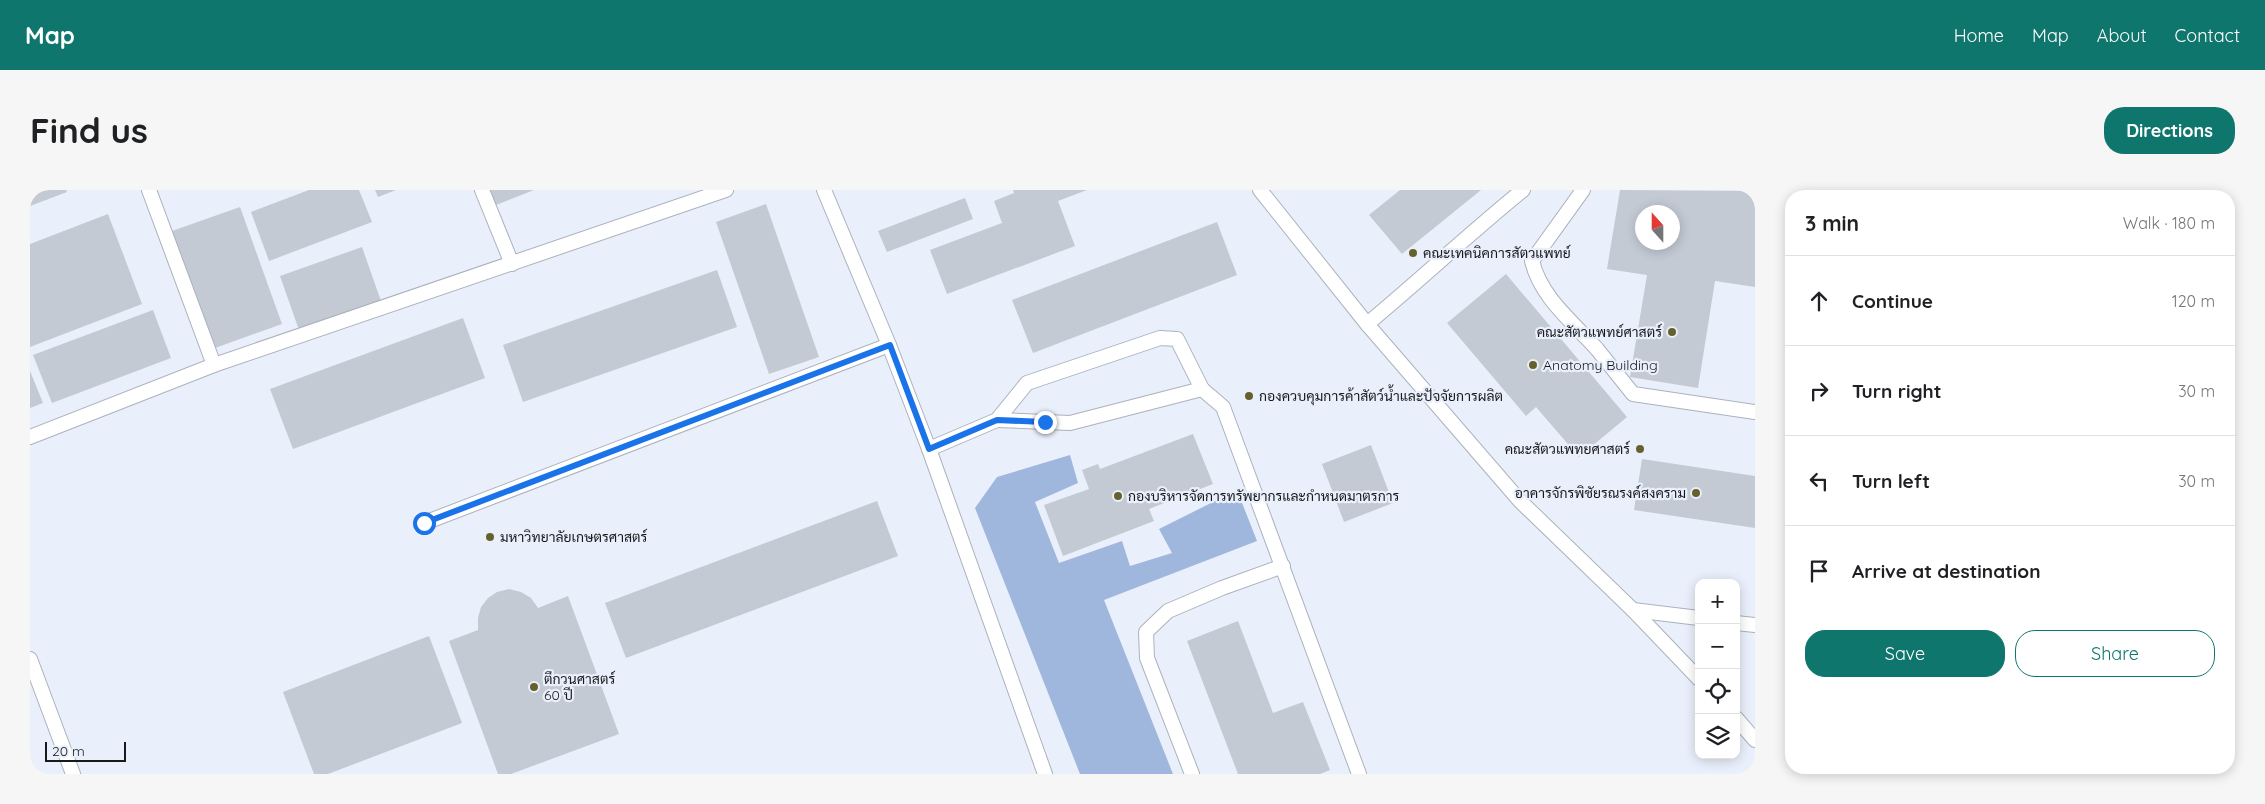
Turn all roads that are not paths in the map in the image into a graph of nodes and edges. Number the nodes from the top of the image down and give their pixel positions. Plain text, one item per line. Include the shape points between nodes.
1 (148, 190) edge
2 (482, 190) edge
3 (726, 190) edge
4 (824, 190) edge
5 (1260, 190) edge
6 (1522, 190) edge
7 (1583, 190) edge
8 (512, 264) junction
9 (1367, 324) junction
10 (890, 345) junction
11 (214, 365) junction
12 (1202, 389) junction
13 (1755, 412) edge
14 (997, 420) junction
15 (30, 438) edge
16 (929, 449) junction
17 (424, 523) dead end
18 (1283, 566) junction
19 (1633, 610) junction
20 (1695, 618) edge
21 (1740, 623) edge
22 (1755, 625) edge
23 (30, 659) edge
24 (1695, 675) edge
25 (1740, 722) edge
26 (1754, 738) edge
27 (73, 774) edge
28 (1045, 774) edge
29 (1192, 774) edge
30 (1359, 774) edge

1 - 11 lane
2 - 8 lane
3 - 8 lane
4 - 10 lane
5 - 9 lane
6 - 9 lane
7 - 13 lane via 1532,261 1536,278 1550,298 1633,394
8 - 11 lane
9 - 19 lane via 1520,501
10 - 16 lane
10 - 17 lane
11 - 15 lane
12 - 14 lane via 1070,423
12 - 14 lane via 1177,339 1160,338 1027,383
12 - 18 lane via 1223,407
14 - 16 lane
16 - 28 lane
18 - 29 lane via 1168,610 1146,632 1147,658
18 - 30 lane
19 - 20 lane
19 - 24 lane
21 - 22 lane
23 - 27 lane
25 - 26 lane

